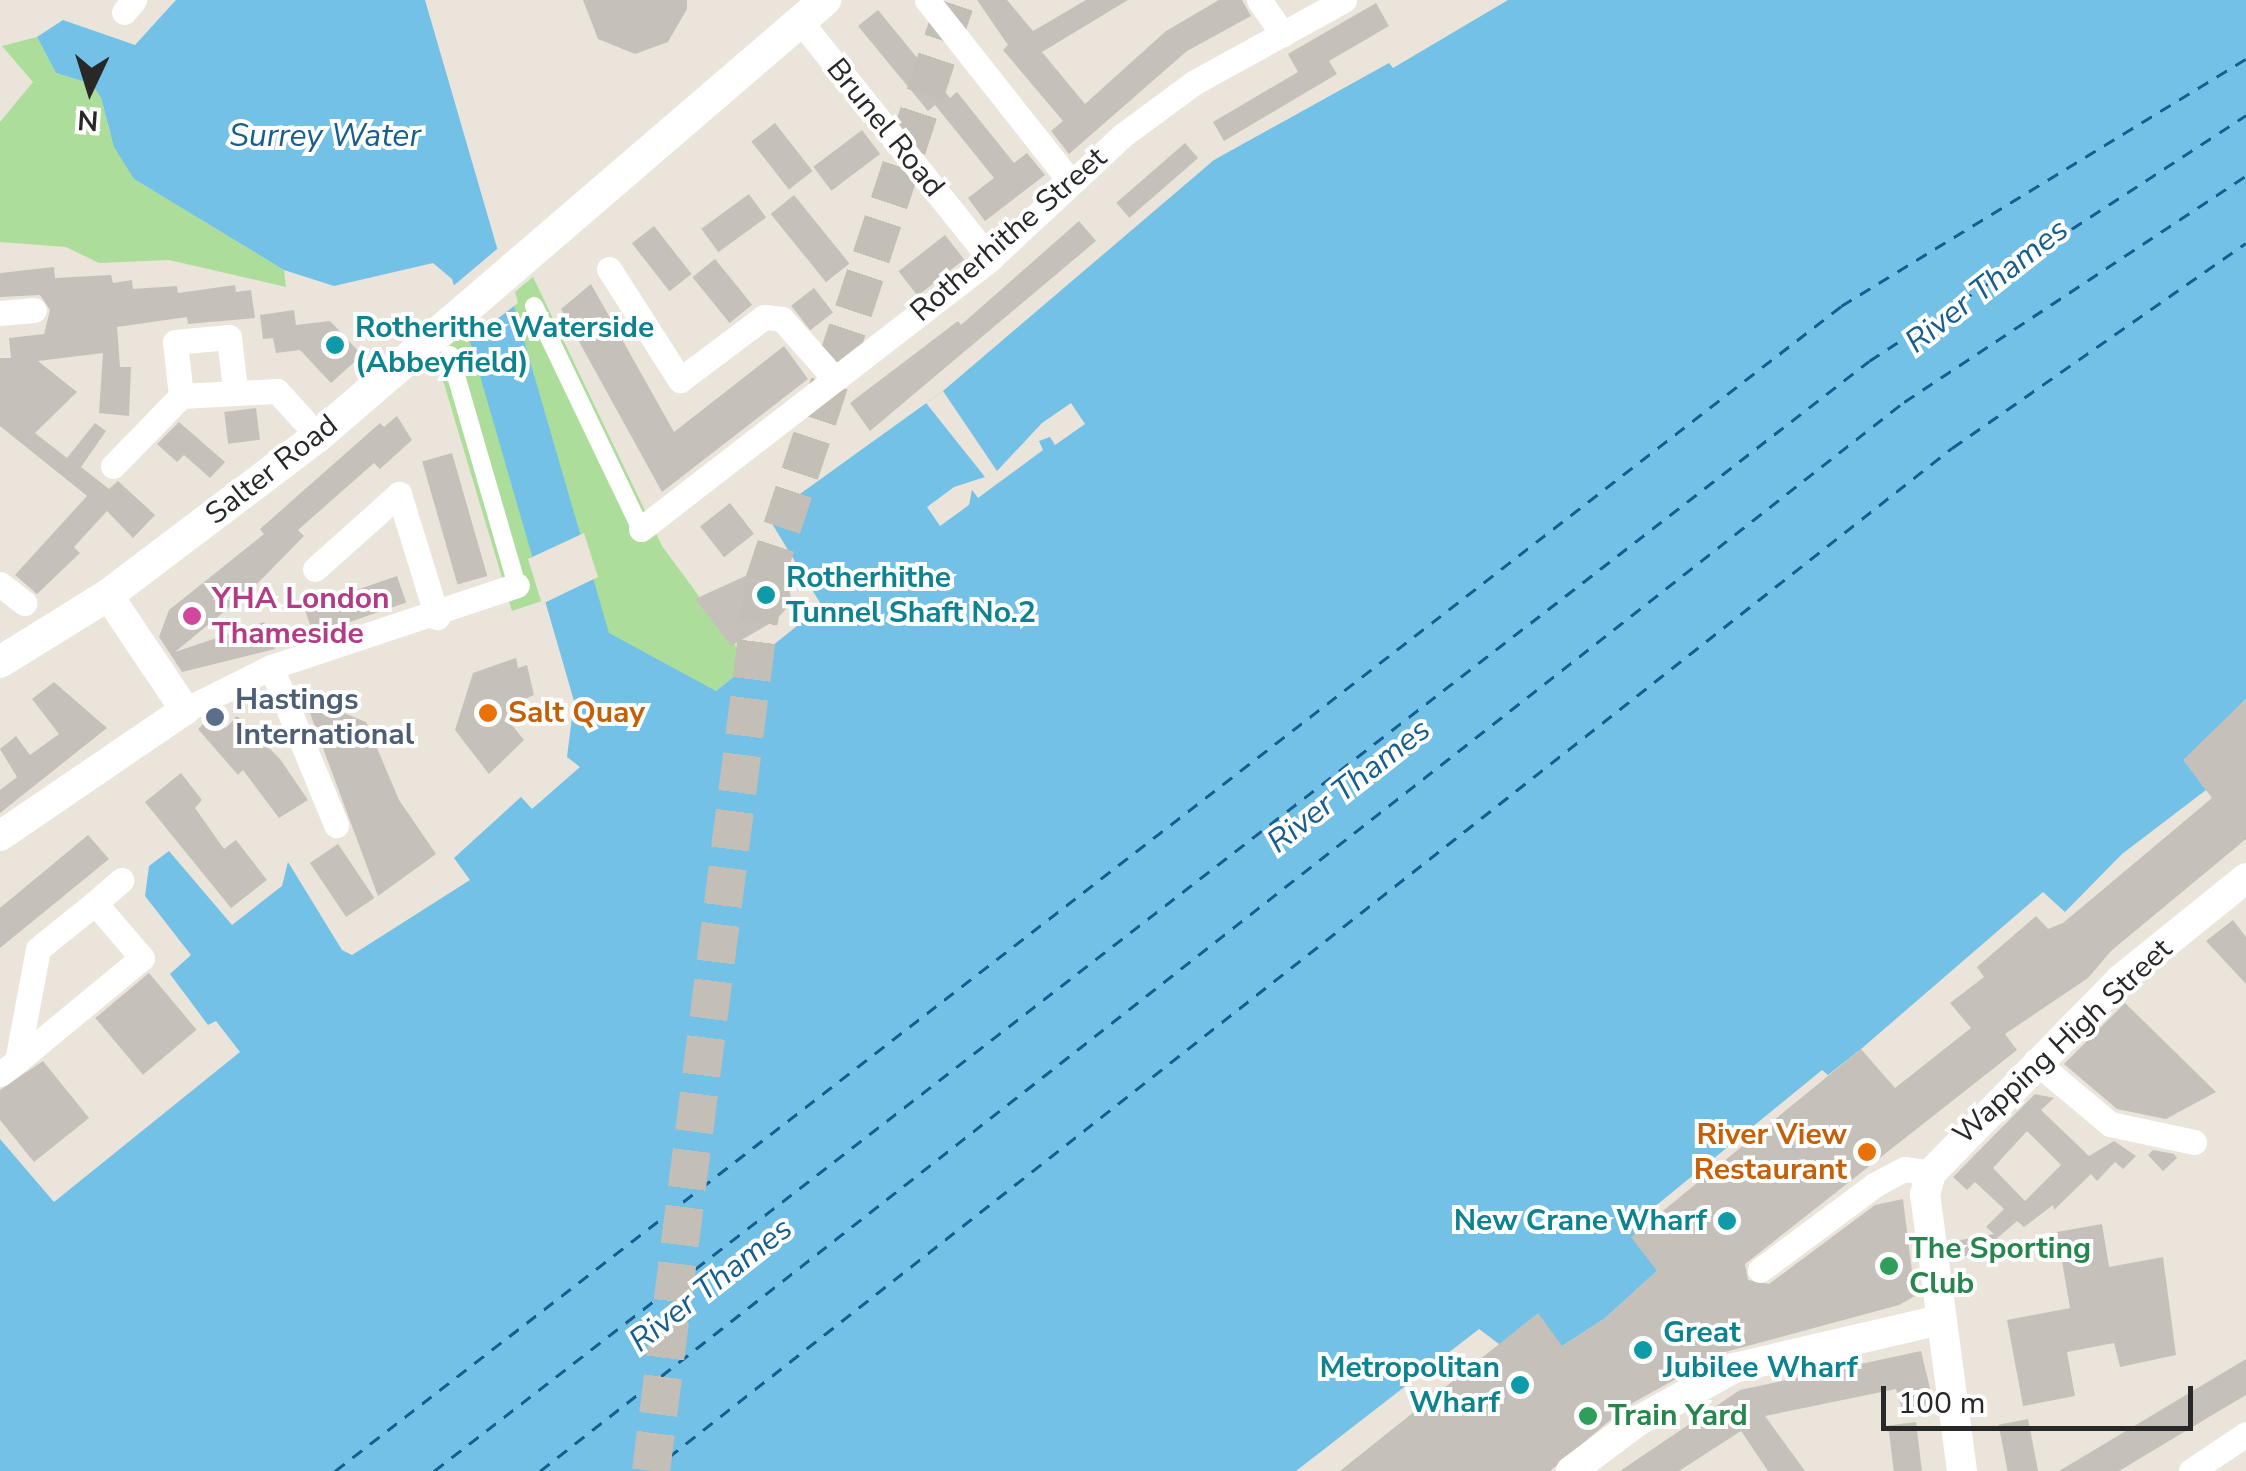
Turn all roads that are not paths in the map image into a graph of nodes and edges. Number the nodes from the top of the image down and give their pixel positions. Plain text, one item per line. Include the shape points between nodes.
1 (927, 0) edge
2 (1259, 0) edge
3 (1344, 0) edge
4 (813, 11) edge
5 (1284, 34) junction
6 (1070, 182) junction
7 (990, 260) junction
8 (610, 270) dead end
9 (534, 306) dead end
10 (34, 310) dead end
11 (0, 314) edge
12 (435, 350) junction
13 (835, 378) junction
14 (235, 390) junction
15 (182, 396) junction
16 (318, 436) junction
17 (113, 466) dead end
18 (641, 529) joint
19 (315, 568) dead end
20 (0, 584) edge
21 (517, 586) joint
22 (108, 595) junction
23 (24, 604) dead end
24 (437, 616) junction
25 (0, 662) edge
26 (271, 667) junction
27 (185, 710) junction
28 (336, 826) dead end
29 (0, 836) edge
30 (121, 880) dead end
31 (2242, 891) edge
32 (95, 903) junction
33 (2035, 1061) junction
34 (8, 1068) edge
35 (2194, 1142) dead end
36 (1931, 1173) junction
37 (1760, 1270) dead end
38 (1940, 1320) junction
39 (2246, 1434) edge
40 (1571, 1471) edge
41 (1962, 1471) edge
42 (2191, 1471) edge

1 - 6 street
2 - 5 street
3 - 5 street, Rotherhithe Street
4 - 7 street, Brunel Road
4 - 12 main road, Salter Road via 563,228
5 - 6 street, Rotherhithe Street via 1195,82
6 - 7 street, Rotherhithe Street
7 - 13 street, Rotherhithe Street
8 - 13 street via 680,380 764,317 782,318
9 - 18 street
10 - 11 street
12 - 16 main road, Salter Road
12 - 21 street
13 - 18 street, Rotherhithe Street
14 - 15 street
14 - 15 street via 229,336 175,342
14 - 16 street via 277,390
15 - 17 street
16 - 22 main road, Salter Road
19 - 24 street via 399,494
20 - 23 street
21 - 24 street
22 - 25 main road, Salter Road
22 - 27 street
24 - 26 street
26 - 27 street
26 - 28 street
27 - 29 street
30 - 32 street
31 - 33 street, Wapping High Street via 2121,979
32 - 34 street via 38,948
32 - 34 street via 142,958
33 - 35 street via 2110,1124
33 - 36 street, Wapping High Street
36 - 37 street via 1904,1169 1876,1184
36 - 38 street via 1925,1194
38 - 40 street via 1734,1368 1638,1421
38 - 41 street
39 - 42 street

